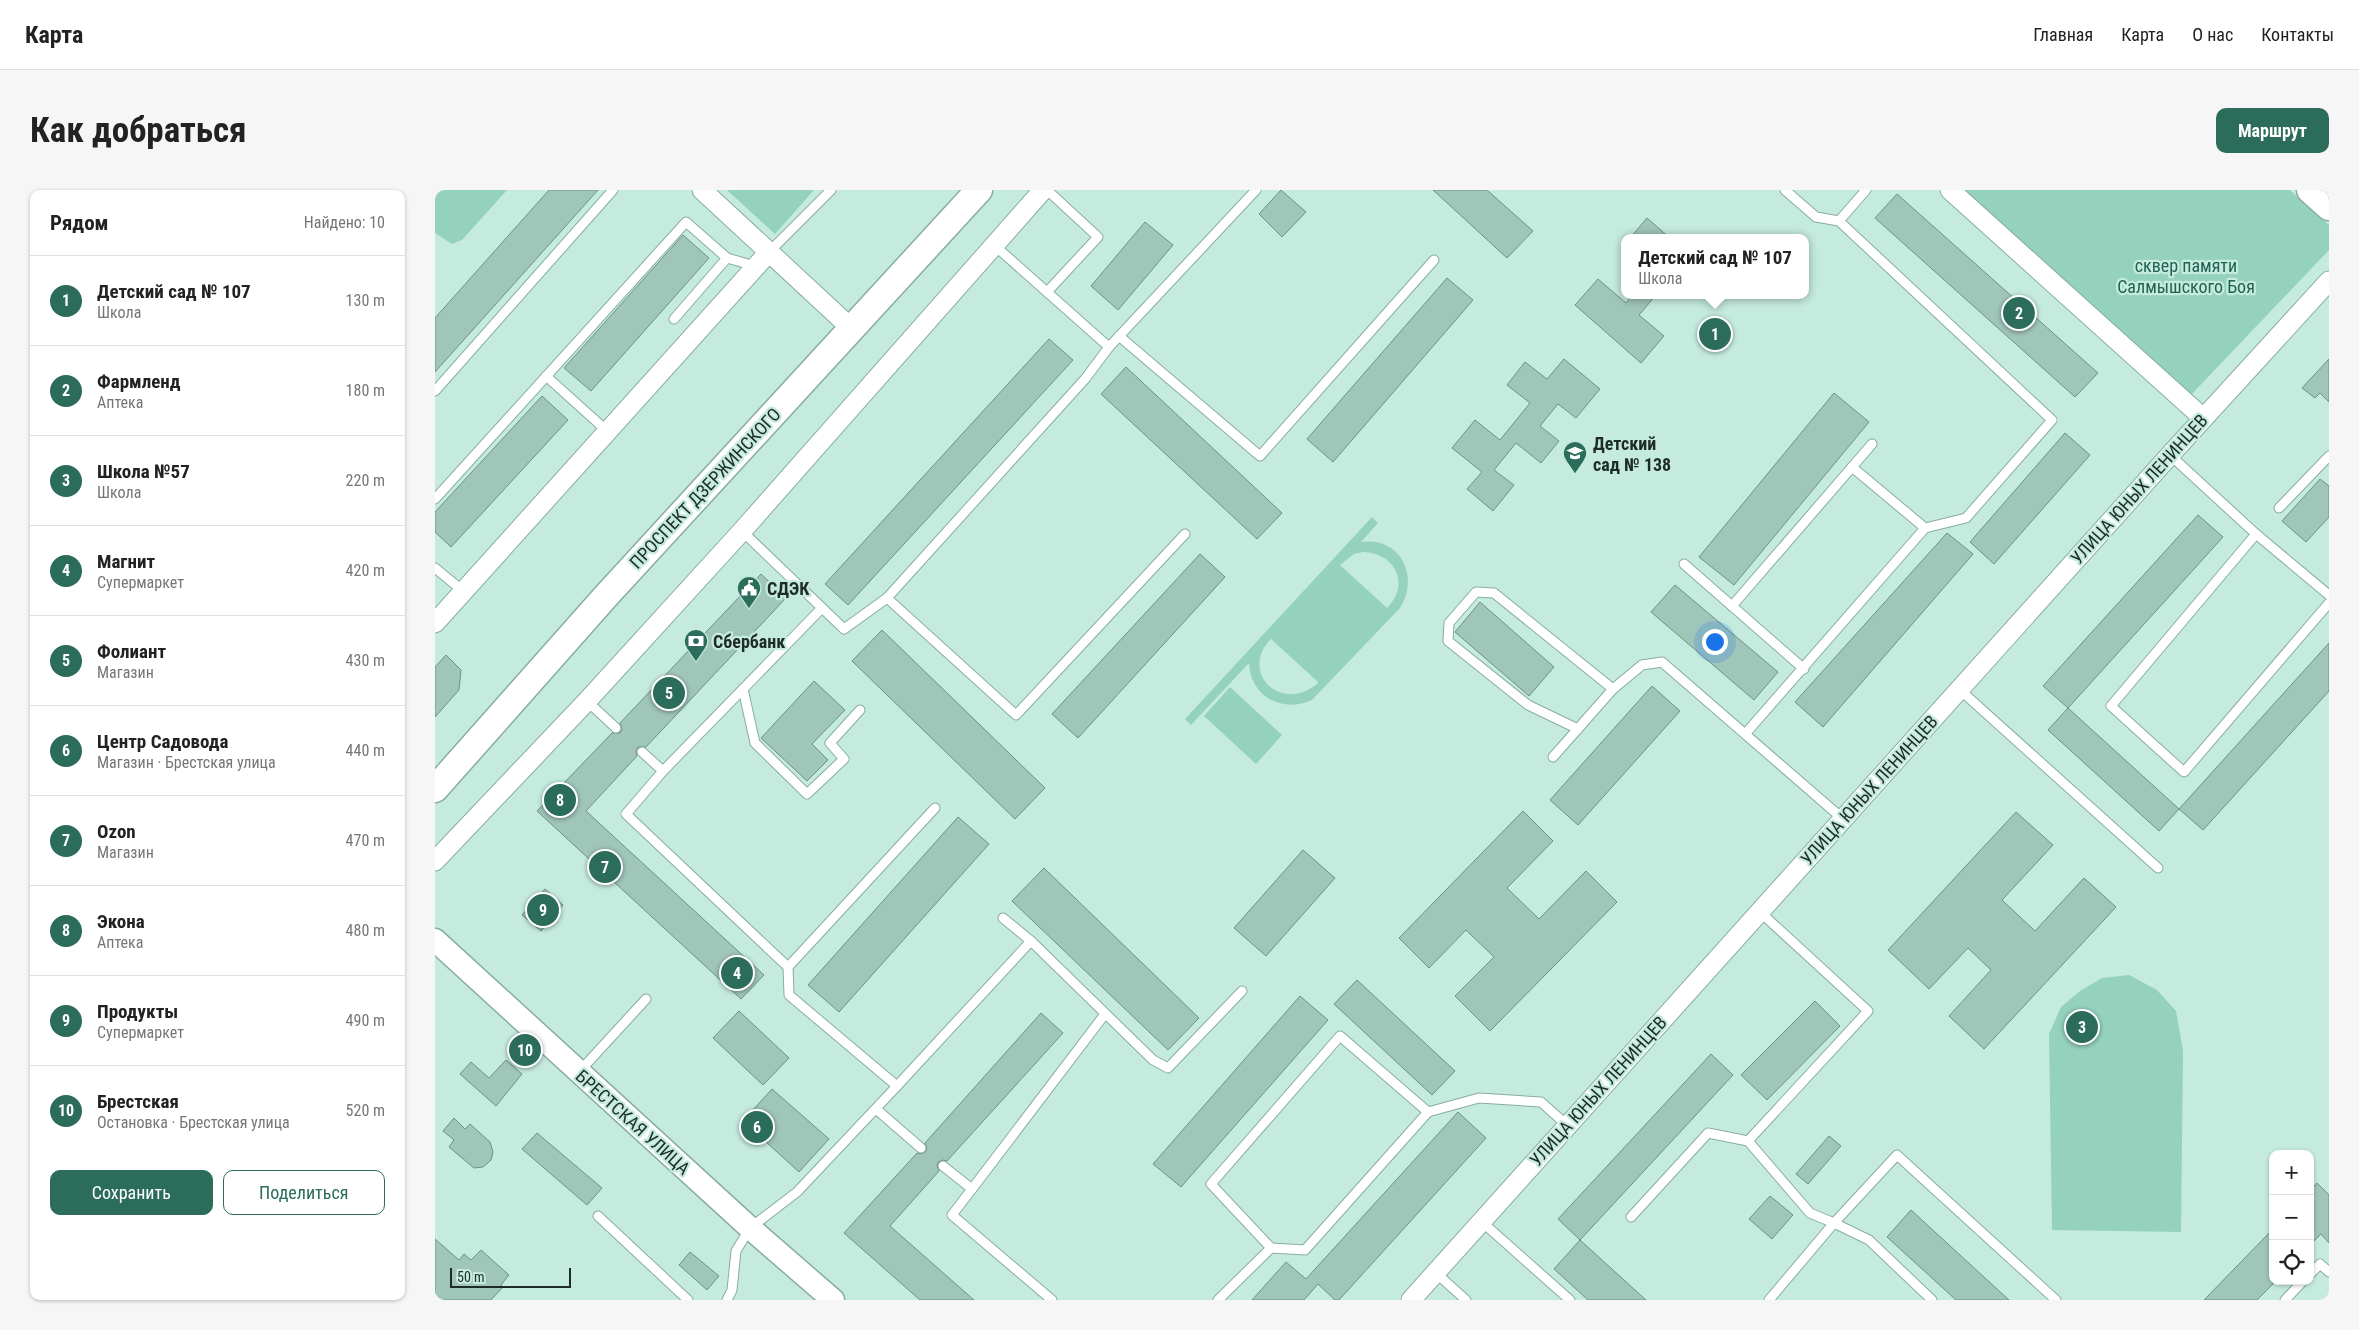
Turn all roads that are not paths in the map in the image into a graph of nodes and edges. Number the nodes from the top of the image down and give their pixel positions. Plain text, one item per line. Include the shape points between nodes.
1 (613, 190) edge
2 (702, 190) edge
3 (831, 190) edge
4 (979, 190) edge
5 (1043, 190) edge
6 (1047, 190) edge
7 (1256, 190) edge
8 (1785, 190) edge
9 (1865, 190) edge
10 (1949, 190) edge
11 (2309, 190) edge
12 (2329, 207) edge
13 (1839, 221) junction
14 (994, 246) junction
15 (769, 252) junction
16 (727, 258) junction
17 (1434, 260) dead end
18 (756, 267) junction
19 (2329, 281) edge
20 (1047, 292) junction
21 (674, 318) dead end
22 (851, 328) junction
23 (1119, 336) junction
24 (1109, 348) junction
25 (546, 376) junction
26 (435, 391) edge
27 (2203, 418) junction
28 (607, 430) junction
29 (1872, 444) dead end
30 (2170, 455) junction
31 (2329, 456) edge
32 (1852, 466) junction
33 (435, 499) edge
34 (2279, 508) dead end
35 (1925, 528) junction
36 (742, 531) junction
37 (1185, 534) dead end
38 (2256, 534) junction
39 (1684, 564) dead end
40 (435, 568) edge
41 (463, 591) junction
42 (2329, 595) edge
43 (887, 598) junction
44 (2329, 603) edge
45 (1732, 606) junction
46 (822, 608) junction
47 (435, 623) edge
48 (1804, 669) junction
49 (743, 689) junction
50 (1959, 689) junction
51 (1613, 690) junction
52 (587, 701) junction
53 (860, 710) dead end
54 (616, 728) dead end
55 (1578, 729) junction
56 (1746, 733) junction
57 (642, 752) dead end
58 (1553, 757) dead end
59 (663, 772) junction
60 (435, 789) edge
61 (935, 808) dead end
62 (1843, 819) junction
63 (435, 861) edge
64 (2158, 868) dead end
65 (1759, 911) junction
66 (1003, 918) dead end
67 (435, 940) edge
68 (1031, 941) junction
69 (788, 967) junction
70 (1242, 991) dead end
71 (647, 999) dead end
72 (1105, 1014) junction
73 (579, 1073) junction
74 (897, 1086) junction
75 (876, 1110) junction
76 (1428, 1112) junction
77 (1568, 1126) junction
78 (1748, 1140) junction
79 (921, 1148) dead end
80 (943, 1166) dead end
81 (972, 1189) junction
82 (598, 1216) dead end
83 (1631, 1217) dead end
84 (1482, 1222) junction
85 (1834, 1223) junction
86 (750, 1228) junction
87 (1271, 1248) junction
88 (2314, 1270) edge
89 (2329, 1272) edge
90 (1436, 1273) junction
91 (2299, 1285) edge
92 (687, 1300) edge
93 (727, 1300) edge
94 (833, 1300) edge
95 (1052, 1300) edge
96 (1218, 1300) edge
97 (1411, 1300) edge
98 (1466, 1300) edge
99 (1570, 1300) edge
100 (1769, 1300) edge
101 (1932, 1300) edge
102 (2056, 1300) edge
103 (2285, 1300) edge

1 - 26 lane
2 - 15 street
3 - 15 lane
4 - 22 main road, ПРОСПЕКТ ДЗЕРЖИНСКОГО
5 - 14 street
6 - 20 lane via 1098,237
7 - 23 lane
8 - 13 lane via 1816,217
9 - 13 lane
10 - 27 street
11 - 12 main road
13 - 35 lane via 2052,420 1966,518
14 - 20 lane
14 - 36 street
15 - 18 street
15 - 22 street
16 - 18 lane
16 - 21 lane
16 - 25 lane via 686,222
17 - 23 lane via 1260,456
18 - 28 street
19 - 27 street, УЛИЦА ЮНЫХ ЛЕНИНЦЕВ
20 - 24 lane
22 - 60 main road, ПРОСПЕКТ ДЗЕРЖИНСКОГО
23 - 24 lane
24 - 43 lane via 1085,379
25 - 28 lane
25 - 33 lane
27 - 30 street, УЛИЦА ЮНЫХ ЛЕНИНЦЕВ
28 - 41 street
29 - 32 lane
30 - 38 lane
30 - 50 street, УЛИЦА ЮНЫХ ЛЕНИНЦЕВ
31 - 34 lane
32 - 35 lane
32 - 45 lane
35 - 48 lane
36 - 46 lane
36 - 52 street
37 - 43 lane via 1016,715
38 - 42 lane
38 - 44 lane via 2111,706 2184,772
39 - 45 lane
40 - 41 lane
41 - 47 street
43 - 46 lane via 844,629
45 - 48 lane
46 - 49 lane
48 - 56 lane
49 - 53 lane via 755,743 807,794 844,759 830,743
49 - 59 lane
50 - 62 street, УЛИЦА ЮНЫХ ЛЕНИНЦЕВ
50 - 64 lane
51 - 55 lane
51 - 55 lane via 1495,593 1476,592 1449,623 1448,640 1528,706
51 - 56 lane via 1642,665 1662,662
52 - 54 lane
52 - 63 street
55 - 58 lane
56 - 62 lane
57 - 59 lane
59 - 69 lane via 626,814
61 - 69 lane
62 - 65 street, УЛИЦА ЮНЫХ ЛЕНИНЦЕВ
65 - 77 street, УЛИЦА ЮНЫХ ЛЕНИНЦЕВ
65 - 78 lane via 1868,1012
66 - 68 lane
67 - 73 street, БРЕСТСКАЯ УЛИЦА
68 - 72 lane
68 - 74 lane
69 - 74 lane via 789,995
70 - 72 lane via 1168,1068 1153,1060
71 - 73 lane
72 - 81 lane
73 - 86 street, БРЕСТСКАЯ УЛИЦА
74 - 75 lane
75 - 79 lane
75 - 86 lane via 797,1192
76 - 77 lane via 1479,1098 1541,1102
76 - 87 lane via 1305,1250
76 - 87 lane via 1340,1036 1211,1184
77 - 84 street, УЛИЦА ЮНЫХ ЛЕНИНЦЕВ
78 - 83 lane via 1708,1133
78 - 85 lane via 1810,1213
80 - 81 lane
81 - 95 lane via 952,1215
82 - 92 lane
84 - 90 street, УЛИЦА ЮНЫХ ЛЕНИНЦЕВ
84 - 99 lane
85 - 100 lane
85 - 101 lane via 1869,1240
85 - 102 lane via 1897,1155
86 - 93 lane via 736,1251 732,1290
86 - 94 street, БРЕСТСКАЯ УЛИЦА
87 - 96 lane
88 - 89 lane via 2319,1264
90 - 97 street, УЛИЦА ЮНЫХ ЛЕНИНЦЕВ
90 - 98 lane
91 - 103 lane

